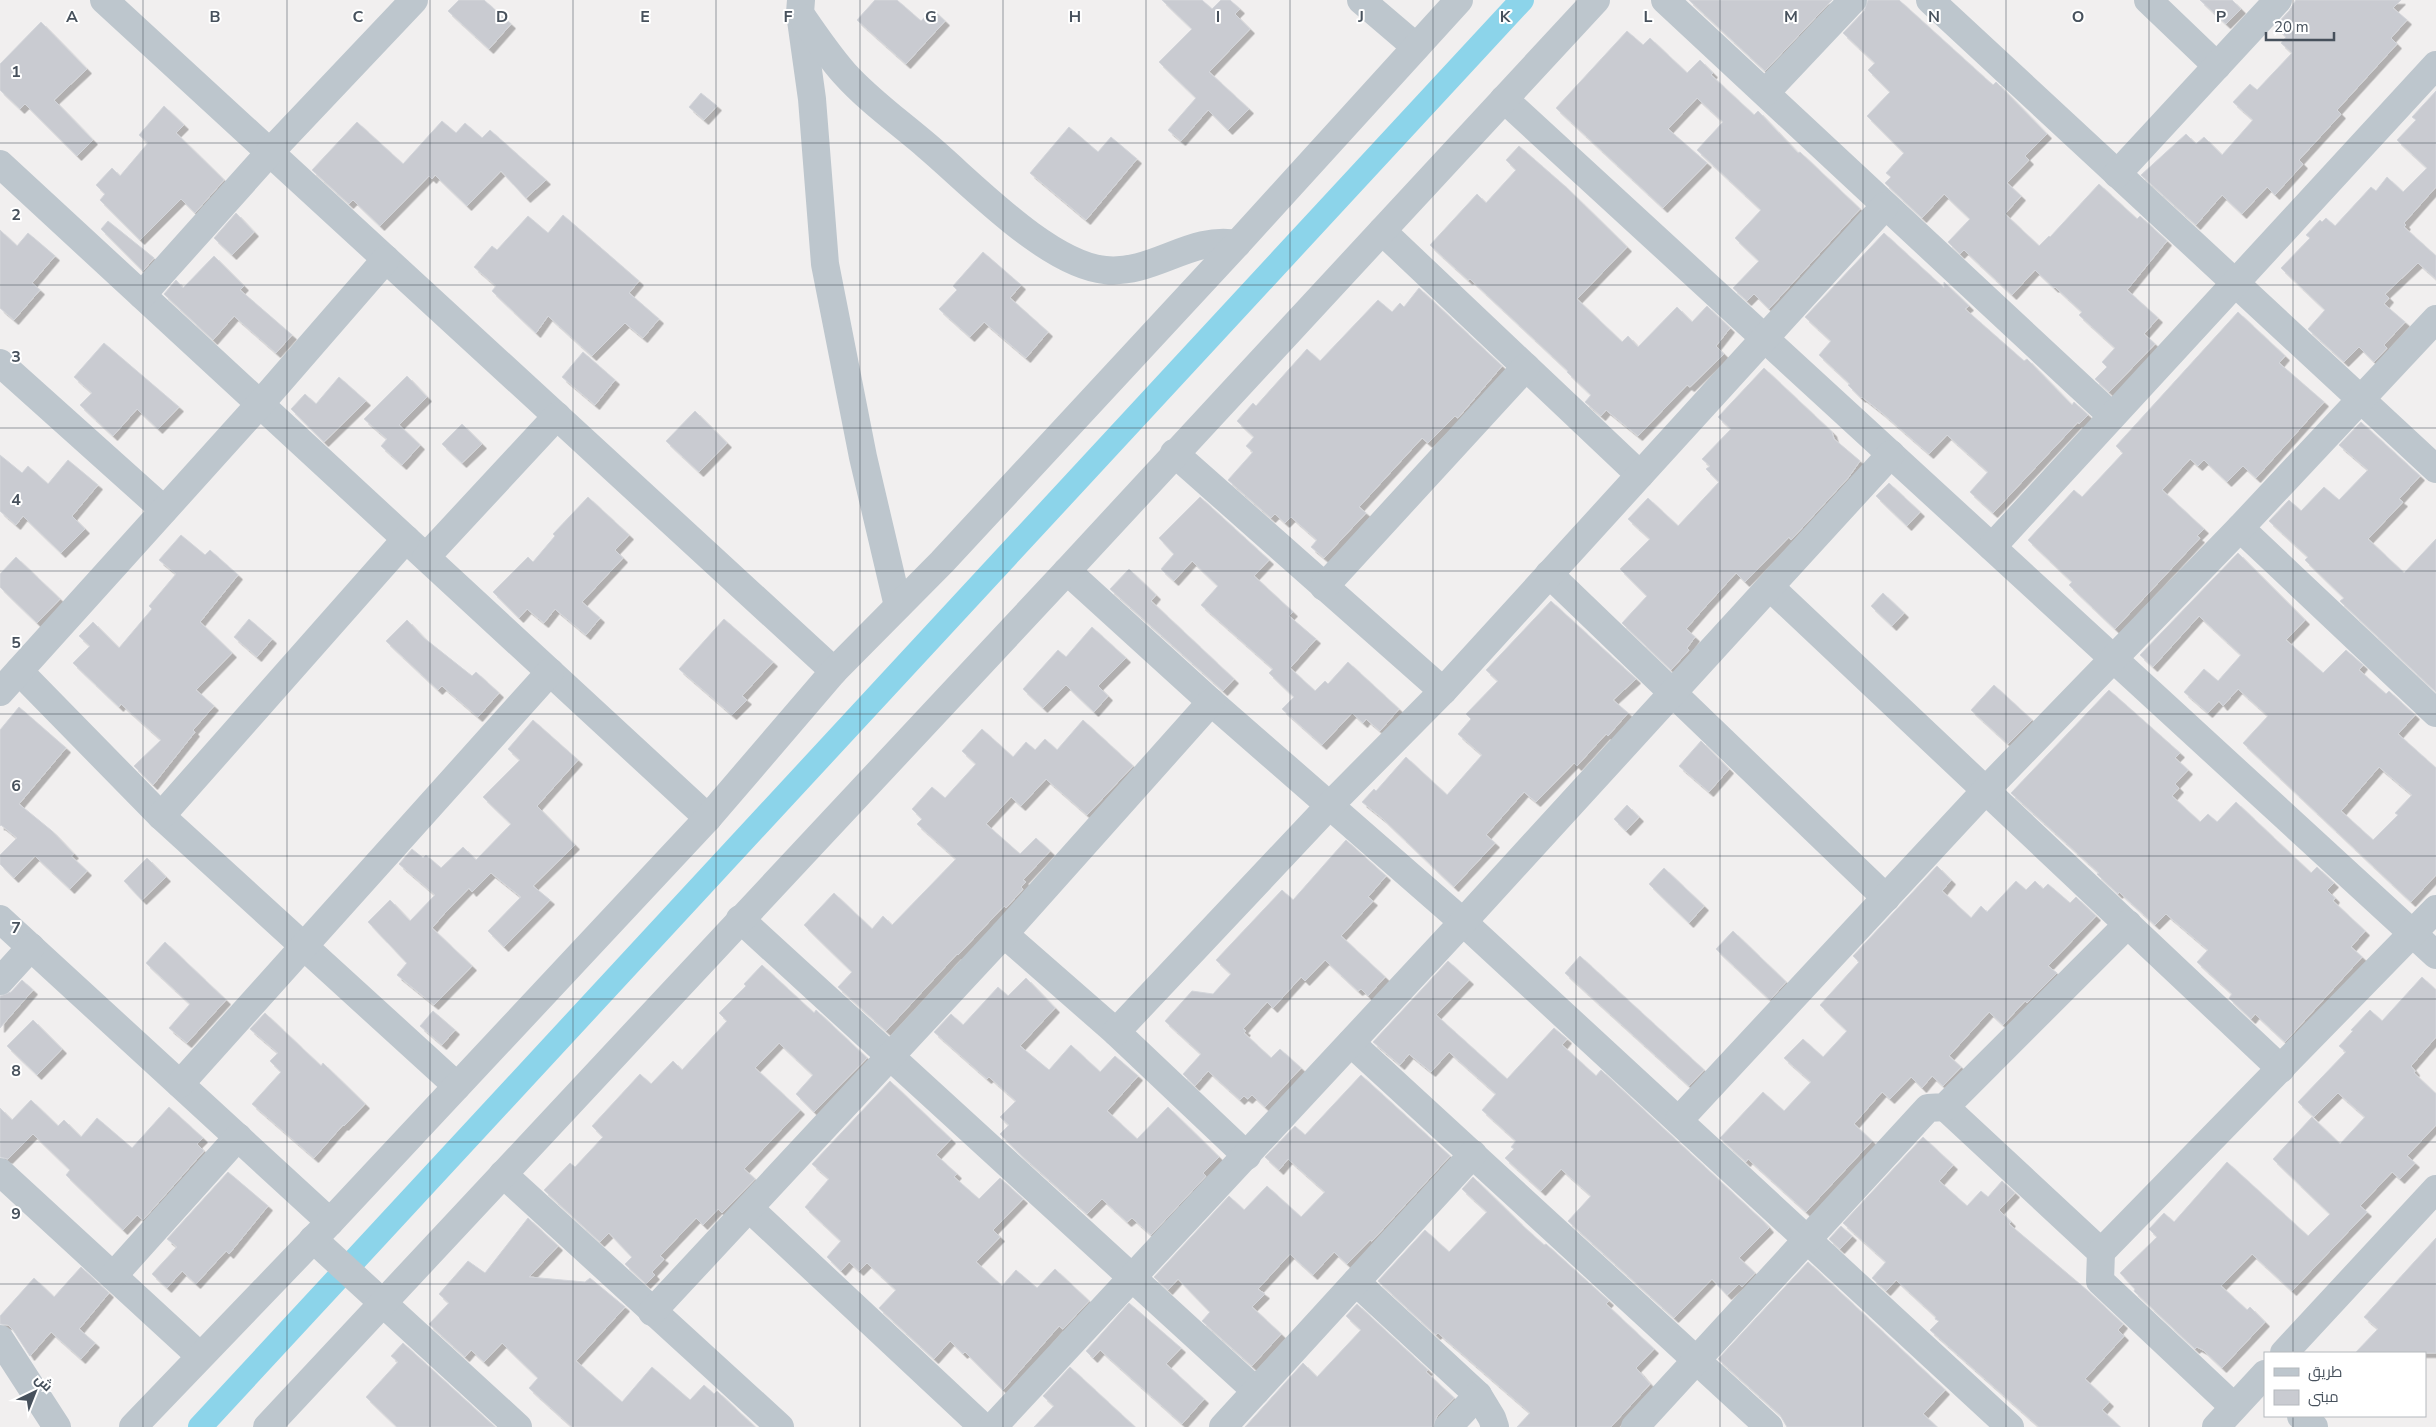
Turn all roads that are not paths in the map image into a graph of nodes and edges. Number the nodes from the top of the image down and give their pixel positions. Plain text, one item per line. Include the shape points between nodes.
1 (104, 0) edge
2 (414, 0) edge
3 (1361, 0) edge
4 (1459, 0) edge
5 (1596, 0) edge
6 (1665, 0) edge
7 (1853, 0) edge
8 (1930, 0) edge
9 (2148, 0) edge
10 (2278, 0) edge
11 (799, 4) edge
12 (1416, 47) junction
13 (2436, 65) edge
14 (2216, 66) junction
15 (1766, 92) junction
16 (1504, 99) junction
17 (270, 152) junction
18 (0, 164) edge
19 (2117, 174) junction
20 (1885, 206) junction
21 (1382, 231) junction
22 (1237, 244) junction
23 (386, 260) junction
24 (2235, 283) junction
25 (142, 295) junction
26 (2436, 319) edge
27 (1765, 338) junction
28 (0, 363) edge
29 (1526, 367) junction
30 (2361, 399) junction
31 (260, 404) junction
32 (557, 416) junction
33 (2112, 416) junction
34 (1174, 453) junction
35 (1891, 454) junction
36 (2436, 469) edge
37 (1640, 475) junction
38 (164, 510) junction
39 (2240, 528) junction
40 (1992, 547) junction
41 (416, 548) junction
42 (1067, 572) junction
43 (1549, 574) junction
44 (1324, 587) junction
45 (1770, 587) junction
46 (898, 606) junction
47 (2114, 659) junction
48 (19, 671) junction
49 (834, 671) junction
50 (550, 672) junction
51 (1443, 691) junction
52 (0, 692) edge
53 (1673, 693) junction
54 (1210, 702) junction
55 (2436, 713) edge
56 (1986, 790) junction
57 (1329, 806) junction
58 (161, 816) junction
59 (708, 818) junction
60 (1886, 898) junction
61 (2436, 910) edge
62 (0, 919) edge
63 (740, 919) junction
64 (1463, 922) junction
65 (2128, 924) junction
66 (1004, 934) junction
67 (2413, 934) junction
68 (304, 946) junction
69 (31, 947) junction
70 (2436, 955) edge
71 (0, 980) edge
72 (1116, 1032) junction
73 (1351, 1043) junction
74 (890, 1056) junction
75 (2281, 1069) junction
76 (180, 1084) junction
77 (457, 1086) junction
78 (1945, 1107) junction
79 (1679, 1120) junction
80 (238, 1138) junction
81 (1473, 1154) junction
82 (1246, 1156) junction
83 (0, 1172) edge
84 (503, 1174) junction
85 (2436, 1189) edge
86 (749, 1208) junction
87 (319, 1234) junction
88 (1806, 1241) junction
89 (2101, 1252) junction
90 (112, 1276) junction
91 (1133, 1278) junction
92 (1356, 1282) junction
93 (382, 1303) junction
94 (652, 1312) junction
95 (0, 1338) edge
96 (2285, 1352) edge
97 (200, 1356) junction
98 (1696, 1360) junction
99 (2263, 1378) edge
100 (1256, 1391) junction
101 (1478, 1394) junction
102 (2234, 1407) junction
103 (2302, 1417) edge
104 (57, 1427) edge
105 (134, 1427) edge
106 (267, 1427) edge
107 (518, 1427) edge
108 (780, 1427) edge
109 (983, 1427) edge
110 (992, 1427) edge
111 (1222, 1427) edge
112 (1448, 1427) edge
113 (1495, 1427) edge
114 (1635, 1427) edge
115 (1769, 1427) edge
116 (2010, 1427) edge
117 (2216, 1427) edge
118 (2314, 1427) edge

1 - 17 street
2 - 17 street
3 - 12 street
4 - 12 street
5 - 16 street
6 - 15 street
7 - 15 street
8 - 19 street
9 - 14 street
10 - 14 street
11 - 22 street via 844,74 1023,228 1072,260 1088,268 1132,270 1199,245 1223,241
11 - 46 street via 812,99 825,264 863,458
12 - 22 street
13 - 24 street
14 - 19 street
15 - 20 street
16 - 21 street
16 - 27 street
17 - 23 street
17 - 25 street
18 - 25 street
19 - 24 street
20 - 27 street
20 - 33 street
21 - 29 street
21 - 34 street
22 - 46 street
23 - 31 street
23 - 32 street
24 - 30 street
24 - 33 street
25 - 31 street
26 - 30 street
27 - 35 street
27 - 37 street
28 - 38 street
29 - 37 street
29 - 44 street
30 - 36 street
30 - 39 street
31 - 38 street
31 - 41 street
32 - 41 street
32 - 49 street
33 - 40 street
34 - 42 street
34 - 44 street
35 - 40 street
35 - 45 street
37 - 43 street
38 - 48 street
39 - 47 street
39 - 55 street
40 - 47 street
41 - 50 street
41 - 58 street
42 - 54 street
42 - 63 street
43 - 51 street
43 - 53 street
44 - 51 street
45 - 53 street
45 - 56 street
46 - 49 street
47 - 56 street
47 - 67 street
48 - 52 street
48 - 58 street
49 - 59 street
50 - 59 street
50 - 68 street
51 - 57 street
53 - 60 street
53 - 64 street
54 - 57 street
54 - 66 street
56 - 60 street
56 - 65 street
57 - 64 street
57 - 72 street
58 - 68 street
59 - 77 street
60 - 79 street
61 - 67 street
62 - 69 street
63 - 74 street
63 - 84 street
64 - 73 street
64 - 79 street
65 - 75 street
65 - 78 street
66 - 72 street
66 - 74 street
67 - 70 street
67 - 75 street
68 - 76 street
68 - 77 street
69 - 71 street
69 - 76 street
72 - 82 street
73 - 81 street
73 - 82 street
74 - 86 street
74 - 91 street
75 - 89 street
76 - 80 street
77 - 87 street
78 - 88 street via 1928,1108
78 - 89 street
79 - 88 street
80 - 87 street
80 - 90 street
81 - 92 street
81 - 98 street
82 - 91 street
83 - 90 street
84 - 93 street
84 - 94 street
85 - 96 street
86 - 94 street
86 - 109 street
87 - 93 street
87 - 97 street
88 - 98 street
88 - 116 street
89 - 102 street via 2100,1281
90 - 97 street
91 - 100 street
91 - 110 street
92 - 100 street
92 - 101 street
93 - 106 street
93 - 107 street
94 - 108 street
95 - 104 street
97 - 105 street
98 - 114 street
98 - 115 street
99 - 102 street
100 - 111 street
101 - 112 street
101 - 113 street
102 - 117 street
103 - 118 street

